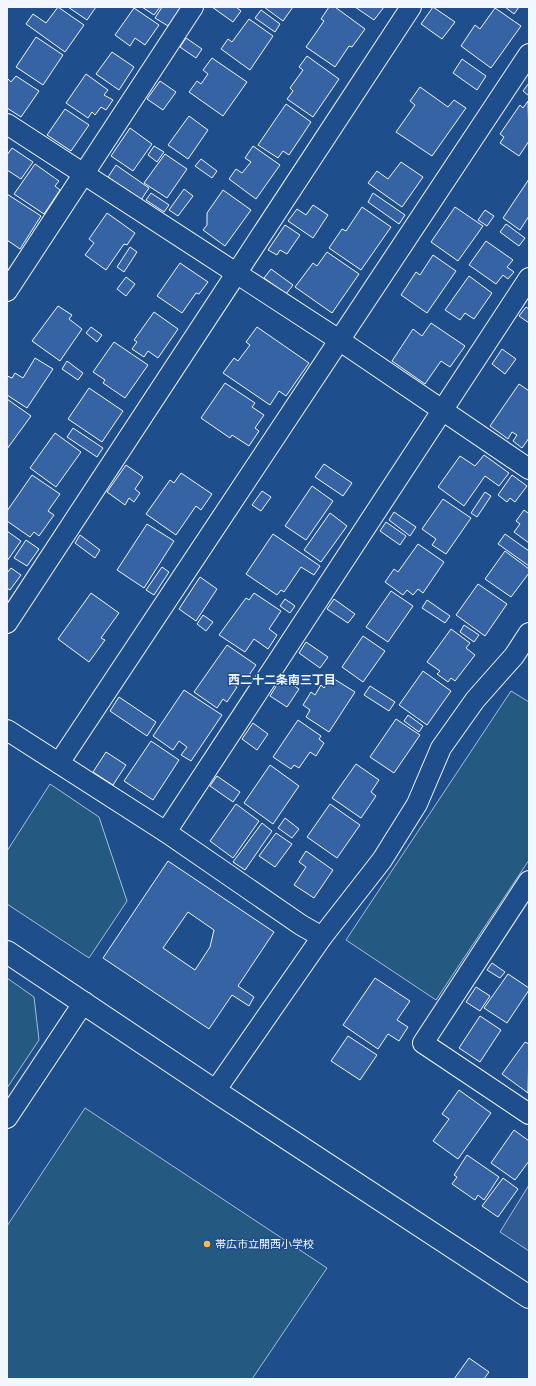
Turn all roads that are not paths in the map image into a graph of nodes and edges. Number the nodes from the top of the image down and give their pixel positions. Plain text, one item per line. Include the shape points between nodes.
1 (193, 7) edge
2 (411, 7) edge
3 (529, 54) edge
4 (7, 124) edge
5 (84, 174) junction
6 (235, 274) junction
7 (529, 278) edge
8 (7, 291) edge
9 (339, 340) junction
10 (442, 410) junction
11 (529, 469) edge
12 (7, 623) edge
13 (529, 633) edge
14 (7, 730) edge
15 (59, 763) junction
16 (166, 832) junction
17 (529, 881) edge
18 (322, 937) junction
19 (7, 952) edge
20 (84, 1002) junction
21 (216, 1091) junction
22 (529, 1114) edge
23 (7, 1118) edge
24 (529, 1297) edge

1 - 5 street
2 - 6 street
3 - 9 street
4 - 5 street
5 - 6 street
5 - 8 street
6 - 9 street
6 - 12 street
7 - 10 street
9 - 10 street
9 - 15 street
10 - 11 street
10 - 16 street
13 - 18 street via 514,656 475,700 441,748 413,811 382,860
14 - 15 street
15 - 16 street
16 - 18 street
17 - 22 street via 423,1043
18 - 21 street
19 - 20 street
20 - 21 street
20 - 23 street
21 - 24 street

